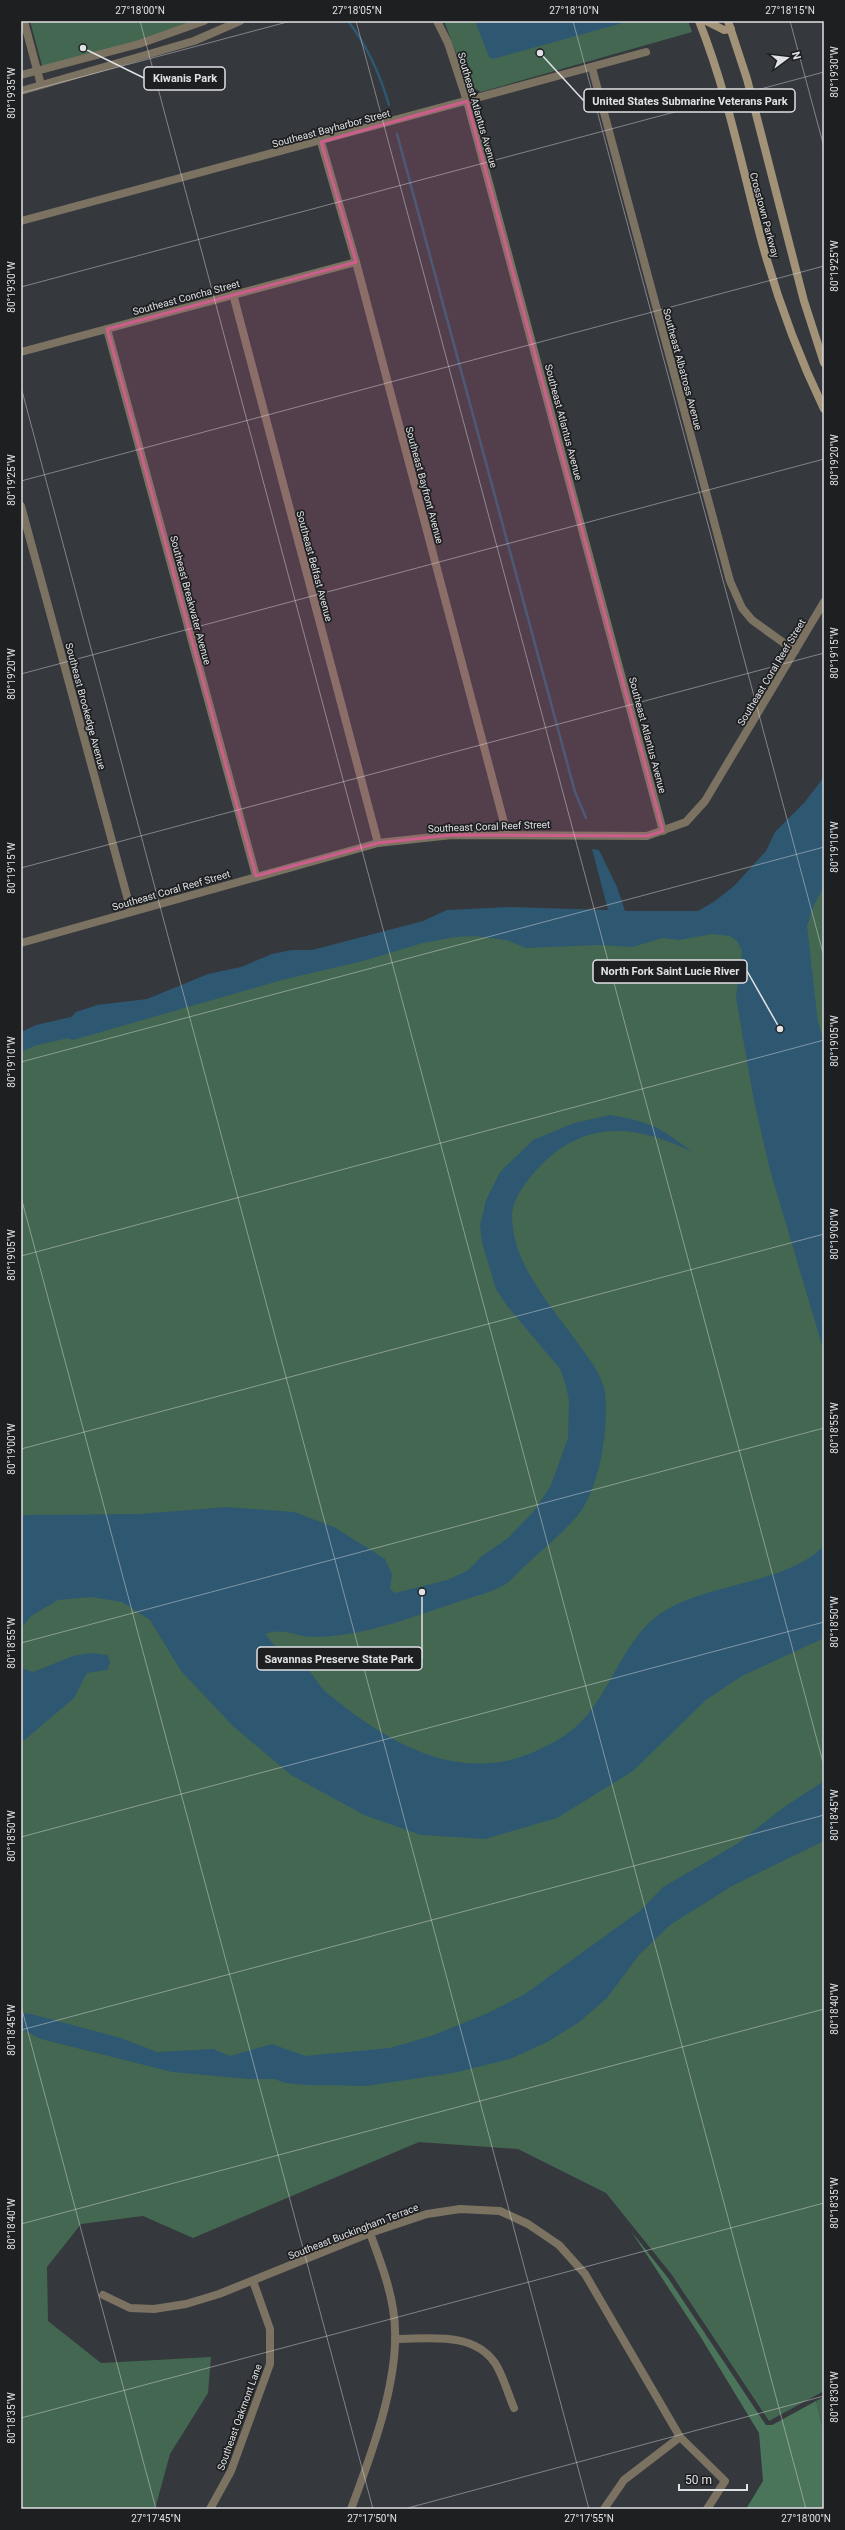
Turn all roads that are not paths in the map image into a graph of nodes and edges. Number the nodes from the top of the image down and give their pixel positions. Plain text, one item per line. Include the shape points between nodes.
1 (24, 21) edge
2 (204, 21) edge
3 (240, 21) edge
4 (437, 21) edge
5 (700, 21) edge
6 (706, 21) edge
7 (729, 25) edge
8 (646, 52) dead end
9 (592, 68) junction
10 (37, 70) junction
11 (21, 74) edge
12 (41, 85) junction
13 (21, 91) edge
14 (467, 101) junction
15 (321, 142) junction
16 (21, 221) edge
17 (356, 262) junction
18 (233, 294) junction
19 (107, 329) junction
20 (21, 352) edge
21 (824, 363) edge
22 (824, 409) edge
23 (21, 506) edge
24 (824, 602) edge
25 (795, 651) junction
26 (663, 832) junction
27 (507, 834) junction
28 (378, 843) junction
29 (256, 876) junction
30 (131, 911) junction
31 (21, 943) edge
32 (370, 2234) junction
33 (253, 2281) junction
34 (103, 2295) dead end
35 (395, 2339) junction
36 (514, 2408) dead end
37 (680, 2437) junction
38 (210, 2509) edge
39 (351, 2509) edge
40 (604, 2509) edge
41 (707, 2509) edge

1 - 10 street
2 - 10 street via 139,44
3 - 12 street via 194,41
4 - 14 street, Southeast Atlantus Avenue via 448,43
5 - 22 main road, Crosstown Parkway via 716,70 774,283 797,347
6 - 7 main road via 724,30
7 - 21 main road, Crosstown Parkway via 747,79 804,301
8 - 9 street, Southeast Bayharbor Street
9 - 14 street, Southeast Bayharbor Street
9 - 25 street, Southeast Albatross Avenue via 730,581 742,608 752,620
10 - 11 street
10 - 12 street
12 - 13 street
14 - 15 street, Southeast Bayharbor Street
14 - 26 street, Southeast Atlantus Avenue
15 - 16 street, Southeast Bayharbor Street
15 - 17 street, Southeast Bayfront Avenue
17 - 18 street, Southeast Concha Street
17 - 27 street, Southeast Bayfront Avenue
18 - 19 street, Southeast Concha Street
18 - 28 street, Southeast Belfast Avenue
19 - 20 street, Southeast Concha Street
19 - 29 street, Southeast Breakwater Avenue
23 - 30 street, Southeast Brookedge Avenue
24 - 25 street, Southeast Coral Reef Street
25 - 26 street, Southeast Coral Reef Street via 705,801 686,822
26 - 27 street, Southeast Coral Reef Street via 647,836
27 - 28 street, Southeast Coral Reef Street via 452,835
28 - 29 street, Southeast Coral Reef Street
29 - 30 street, Southeast Coral Reef Street
30 - 31 street, Southeast Coral Reef Street
32 - 33 street, Southeast Buckingham Terrace
32 - 35 street via 394,2310
32 - 37 street, Southeast Buckingham Terrace via 427,2214 460,2209 500,2211 528,2224 559,2245 585,2274
33 - 34 street, Southeast Buckingham Terrace via 186,2304 154,2309 130,2308
33 - 38 street, Southeast Oakmont Lane via 270,2329 270,2364 231,2471
35 - 36 street via 452,2339 478,2346 495,2363
35 - 39 street via 387,2394 372,2453
37 - 40 street via 624,2480
37 - 41 street, Southeast Buckingham Terrace via 725,2481

